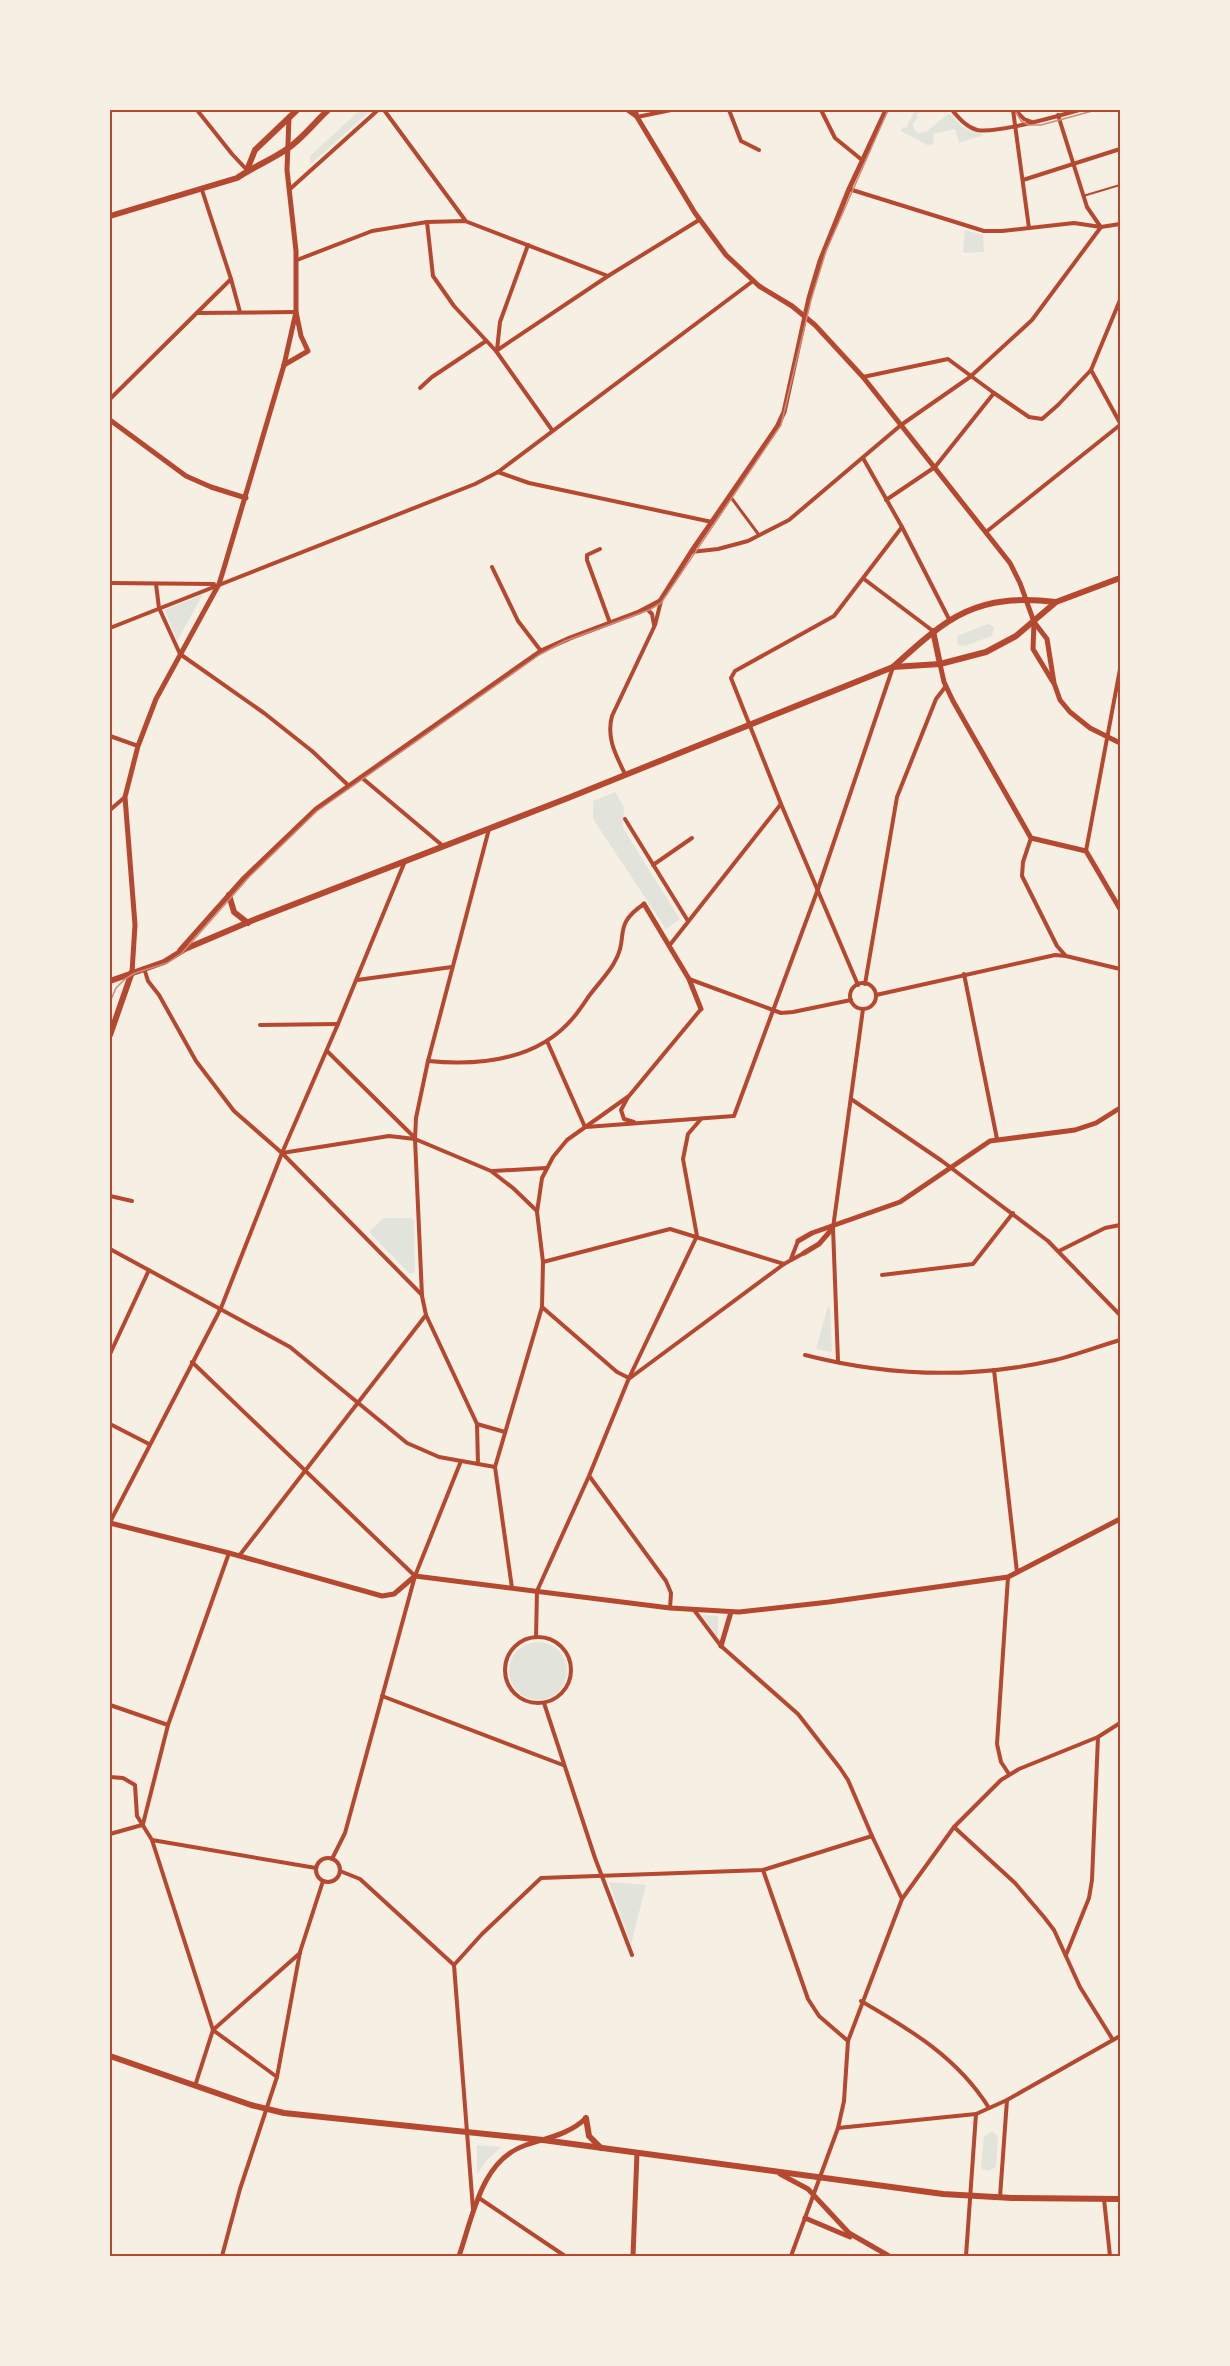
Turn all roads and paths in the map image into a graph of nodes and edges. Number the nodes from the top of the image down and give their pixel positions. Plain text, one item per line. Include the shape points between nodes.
1 (197, 110) edge
2 (297, 110) edge
3 (328, 110) edge
4 (378, 110) edge
5 (384, 110) edge
6 (627, 110) edge
7 (635, 110) edge
8 (671, 110) edge
9 (729, 110) edge
10 (821, 110) edge
11 (886, 110) edge
12 (952, 110) edge
13 (1014, 110) edge
14 (1079, 110) edge
15 (1058, 115) junction
16 (289, 117) junction
17 (637, 117) junction
18 (1033, 122) junction
19 (1016, 126) junction
20 (289, 148) junction
21 (1120, 149) edge
22 (759, 150) dead end
23 (862, 160) junction
24 (1073, 164) junction
25 (248, 170) junction
26 (1023, 180) junction
27 (1120, 185) edge
28 (849, 189) junction
29 (202, 190) junction
30 (289, 190) junction
31 (1083, 196) junction
32 (110, 216) edge
33 (465, 220) junction
34 (699, 220) junction
35 (427, 222) junction
36 (1120, 224) edge
37 (1101, 227) junction
38 (1029, 228) junction
39 (528, 245) junction
40 (297, 260) junction
41 (608, 276) junction
42 (231, 279) junction
43 (753, 281) junction
44 (1120, 300) edge
45 (240, 312) junction
46 (296, 312) junction
47 (196, 313) junction
48 (805, 316) junction
49 (486, 341) junction
50 (496, 351) junction
51 (284, 365) junction
52 (1091, 370) junction
53 (970, 376) junction
54 (862, 377) junction
55 (420, 388) dead end
56 (994, 393) junction
57 (110, 399) edge
58 (110, 420) edge
59 (1120, 424) edge
60 (901, 425) junction
61 (552, 430) junction
62 (863, 458) junction
63 (935, 467) junction
64 (498, 472) junction
65 (730, 496) junction
66 (246, 498) junction
67 (886, 500) junction
68 (712, 522) junction
69 (902, 527) junction
70 (986, 532) junction
71 (760, 536) junction
72 (600, 549) dead end
73 (691, 552) junction
74 (492, 567) dead end
75 (1120, 578) edge
76 (864, 579) junction
77 (110, 583) edge
78 (156, 584) junction
79 (219, 584) junction
80 (662, 598) junction
81 (1026, 599) junction
82 (1056, 602) junction
83 (159, 608) junction
84 (647, 609) junction
85 (949, 619) junction
86 (1034, 622) junction
87 (610, 623) junction
88 (655, 625) junction
89 (110, 628) edge
90 (933, 631) junction
91 (541, 651) junction
92 (180, 654) junction
93 (940, 664) junction
94 (893, 667) junction
95 (1120, 669) edge
96 (1054, 683) junction
97 (946, 686) junction
98 (749, 725) junction
99 (110, 736) edge
100 (1107, 738) junction
101 (1120, 743) edge
102 (138, 746) junction
103 (625, 775) junction
104 (362, 777) junction
105 (349, 786) junction
106 (125, 797) junction
107 (781, 804) junction
108 (110, 810) edge
109 (625, 819) dead end
110 (489, 828) junction
111 (692, 838) dead end
112 (1031, 838) junction
113 (443, 846) junction
114 (1086, 851) junction
115 (405, 861) junction
116 (653, 865) junction
117 (818, 889) junction
118 (229, 895) junction
119 (644, 904) joint
120 (1120, 909) edge
121 (688, 921) junction
122 (248, 923) junction
123 (669, 946) junction
124 (179, 952) junction
125 (1066, 956) junction
126 (452, 967) junction
127 (144, 968) junction
128 (1120, 969) edge
129 (132, 972) junction
130 (964, 974) junction
131 (1120, 976) edge
132 (688, 979) junction
133 (357, 980) junction
134 (110, 981) edge
135 (865, 984) junction
136 (858, 985) junction
137 (876, 995) junction
138 (851, 1000) junction
139 (701, 1009) joint
140 (863, 1009) junction
141 (773, 1011) junction
142 (338, 1024) junction
143 (260, 1025) dead end
144 (110, 1035) edge
145 (547, 1041) junction
146 (327, 1051) junction
147 (428, 1061) junction
148 (629, 1096) junction
149 (851, 1099) junction
150 (1120, 1108) edge
151 (701, 1119) junction
152 (637, 1123) junction
153 (585, 1127) junction
154 (416, 1139) junction
155 (997, 1140) junction
156 (282, 1153) junction
157 (546, 1168) junction
158 (951, 1168) junction
159 (491, 1171) junction
160 (110, 1196) edge
161 (132, 1201) dead end
162 (537, 1212) junction
163 (1012, 1213) junction
164 (1120, 1225) edge
165 (833, 1228) junction
166 (697, 1236) junction
167 (798, 1241) joint
168 (110, 1249) edge
169 (1059, 1251) junction
170 (804, 1253) joint
171 (791, 1260) junction
172 (543, 1262) junction
173 (784, 1264) junction
174 (149, 1270) junction
175 (882, 1275) dead end
176 (422, 1296) junction
177 (542, 1307) junction
178 (220, 1308) junction
179 (426, 1315) junction
180 (1120, 1315) edge
181 (1120, 1340) edge
182 (110, 1354) edge
183 (805, 1355) dead end
184 (838, 1361) junction
185 (192, 1362) junction
186 (993, 1370) junction
187 (629, 1378) junction
188 (358, 1403) junction
189 (110, 1424) edge
190 (477, 1424) junction
191 (505, 1432) junction
192 (149, 1444) junction
193 (461, 1461) junction
194 (478, 1464) junction
195 (495, 1467) junction
196 (306, 1471) junction
197 (589, 1476) junction
198 (1120, 1519) edge
199 (110, 1522) edge
200 (229, 1553) junction
201 (239, 1556) junction
202 (1017, 1574) junction
203 (415, 1576) junction
204 (1008, 1577) junction
205 (512, 1588) junction
206 (537, 1591) junction
207 (670, 1608) junction
208 (694, 1610) junction
209 (731, 1612) junction
210 (536, 1637) junction
211 (721, 1646) junction
212 (382, 1696) junction
213 (544, 1703) junction
214 (110, 1705) edge
215 (1120, 1724) edge
216 (168, 1725) junction
217 (1098, 1737) junction
218 (564, 1765) junction
219 (1009, 1774) junction
220 (110, 1777) edge
221 (142, 1825) junction
222 (954, 1827) junction
223 (110, 1834) edge
224 (872, 1836) junction
225 (152, 1840) junction
226 (332, 1859) junction
227 (316, 1868) junction
228 (763, 1870) junction
229 (340, 1871) junction
230 (602, 1876) junction
231 (323, 1881) junction
232 (902, 1899) junction
233 (300, 1952) junction
234 (632, 1955) dead end
235 (1066, 1955) junction
236 (454, 1965) junction
237 (861, 2001) junction
238 (213, 2030) junction
239 (1120, 2036) edge
240 (1113, 2040) junction
241 (848, 2041) junction
242 (111, 2056) edge
243 (277, 2077) junction
244 (195, 2086) junction
245 (1007, 2100) junction
246 (989, 2108) junction
247 (267, 2110) junction
248 (976, 2114) junction
249 (586, 2118) joint
250 (838, 2128) junction
251 (466, 2131) junction
252 (543, 2140) junction
253 (602, 2148) junction
254 (637, 2153) junction
255 (777, 2173) junction
256 (820, 2178) junction
257 (814, 2194) junction
258 (970, 2196) junction
259 (999, 2198) junction
260 (479, 2199) junction
261 (1104, 2199) junction
262 (1120, 2199) edge
263 (473, 2216) junction
264 (805, 2218) junction
265 (859, 2241) junction
266 (222, 2256) edge
267 (459, 2256) edge
268 (565, 2256) edge
269 (633, 2256) edge
270 (791, 2256) edge
271 (889, 2256) edge
272 (966, 2256) edge
273 (1110, 2256) edge

1 - 25 street
2 - 16 main road
3 - 20 main road
4 - 30 street
5 - 33 street
6 - 17 street
7 - 17 street
8 - 17 street
9 - 22 street via 741,141
10 - 23 street via 835,138
11 - 23 street
12 - 19 street via 976,129
13 - 18 street
13 - 19 street
14 - 15 street
15 - 18 street
15 - 24 street
16 - 20 street
16 - 25 main road via 255,150
17 - 34 street
18 - 19 street
19 - 26 street
20 - 25 main road
20 - 30 street
21 - 24 street
23 - 28 street
24 - 26 street
24 - 31 street
25 - 29 main road via 231,181
26 - 38 street
27 - 31 lane
28 - 38 street via 984,231
28 - 48 street via 827,243
29 - 32 main road
29 - 42 street
30 - 40 street
31 - 37 street via 1089,213
33 - 35 street
33 - 39 street
34 - 41 street
34 - 43 street
35 - 40 street via 372,231
35 - 49 street via 433,276
36 - 37 street
37 - 38 street via 1074,223
37 - 53 street via 1032,320
39 - 41 street
39 - 50 street via 500,322
40 - 46 street
41 - 50 street
42 - 45 street
42 - 47 street
43 - 48 street
43 - 61 street
44 - 52 street
45 - 46 street
45 - 47 street
46 - 51 street
46 - 51 street via 308,351
47 - 57 street
48 - 54 street
48 - 65 street via 781,420
49 - 50 street
49 - 55 street
50 - 61 street
51 - 66 street
52 - 56 street via 1042,419 1029,417
52 - 59 street
53 - 54 street via 948,359 941,359
53 - 56 street
53 - 60 street
54 - 60 street
56 - 63 street
58 - 66 street via 186,476
59 - 70 street
60 - 62 street
60 - 63 street
61 - 64 street
62 - 67 street
62 - 71 street via 789,520
63 - 67 street
63 - 70 street
64 - 68 street via 529,483
64 - 79 street
65 - 68 street
65 - 71 street
66 - 79 street
67 - 69 street
68 - 73 street
69 - 76 street
69 - 85 street
70 - 81 street via 1010,563
71 - 73 street via 736,545
72 - 87 street via 590,552 587,560
73 - 80 street
74 - 91 street via 518,621
75 - 82 main road
76 - 90 street
76 - 98 street via 834,616 732,674
77 - 78 street
78 - 79 street
78 - 83 street
79 - 83 street
79 - 92 street
80 - 84 street
80 - 88 street
81 - 82 main road
81 - 85 main road via 984,605
81 - 86 street
82 - 86 main road
83 - 89 street
83 - 92 street
84 - 87 street
84 - 88 street
85 - 90 main road
86 - 93 main road via 986,652
86 - 96 street via 1047,639
86 - 96 street via 1033,649
87 - 91 street
88 - 103 street via 609,727
90 - 93 main road
90 - 94 main road
91 - 104 street
92 - 102 street via 156,699
92 - 105 street via 264,713
93 - 94 main road
93 - 97 street
94 - 98 main road
94 - 117 street
95 - 100 street
96 - 100 street via 1070,712
97 - 112 street
97 - 135 street via 936,699 897,796
98 - 103 main road
98 - 107 street
99 - 102 street
100 - 101 street
100 - 114 street
102 - 106 street
103 - 110 main road
104 - 105 street
104 - 113 street
105 - 118 street via 301,823
106 - 108 street
106 - 129 street via 135,925
107 - 117 street
107 - 121 street
109 - 116 street
110 - 113 main road
110 - 126 street
111 - 116 street
112 - 114 street
112 - 125 street via 1022,876 1057,946
113 - 115 main road
114 - 120 street
115 - 122 main road
115 - 133 street
116 - 121 street
117 - 136 street
117 - 141 street
118 - 122 main road via 234,912
118 - 124 street
119 - 123 street
119 - 145 street via 623,923 615,962 573,1019
121 - 123 street
122 - 124 main road
123 - 132 street
124 - 127 main road
125 - 128 street
125 - 130 street
126 - 133 street
126 - 147 street
127 - 129 main road
127 - 156 street via 196,1061 234,1111
128 - 131 street
129 - 134 main road
129 - 144 main road
130 - 137 street
130 - 155 street
132 - 139 street
132 - 141 street
133 - 142 street
135 - 136 street
135 - 137 street
136 - 138 street
137 - 140 street via 874,1003
138 - 140 street
138 - 141 street via 793,1012
139 - 148 street
140 - 149 street
141 - 151 street via 734,1116
142 - 143 street
142 - 146 street
145 - 147 street via 507,1058 463,1063
145 - 153 street
146 - 154 street
146 - 156 street
147 - 154 street via 416,1118
148 - 152 street via 621,1110 624,1119
148 - 153 street
149 - 158 street
149 - 165 street
150 - 155 street via 1075,1130
151 - 152 street
151 - 166 street via 688,1134 683,1159
152 - 153 street
153 - 157 street via 567,1140
154 - 156 street via 389,1136
154 - 159 street
154 - 176 street
155 - 158 street via 984,1144
156 - 176 street
156 - 178 street
157 - 159 street
157 - 162 street
158 - 163 street
158 - 165 street via 900,1202
159 - 162 street
160 - 161 street
162 - 172 street
163 - 169 street
163 - 175 street via 973,1263
164 - 169 street via 1105,1228
165 - 167 street
165 - 170 street
165 - 184 street
166 - 172 street via 663,1229
166 - 173 street
166 - 187 street
167 - 171 street
168 - 174 street
169 - 180 street
170 - 171 street
171 - 173 street
172 - 177 street
173 - 187 street
174 - 178 street
174 - 182 street
176 - 179 street
177 - 187 street
177 - 191 street
178 - 185 street
178 - 188 street via 290,1347
179 - 188 street
179 - 190 street
181 - 186 street via 1056,1359
183 - 184 street
184 - 186 street via 921,1372
185 - 192 street
185 - 196 street
186 - 202 street
187 - 197 street
188 - 193 street via 407,1443 439,1457
188 - 196 street
189 - 192 street
190 - 191 street
190 - 194 street
191 - 195 street
192 - 199 street
193 - 194 street
193 - 203 street
194 - 195 street
195 - 205 street
196 - 201 street
196 - 203 street
197 - 206 street
197 - 207 street via 670,1588
198 - 202 street
199 - 200 street
200 - 201 street
200 - 216 street
201 - 203 street via 382,1596 394,1594
202 - 204 street
203 - 205 street
203 - 212 street
204 - 209 street
204 - 219 street via 998,1744 1001,1762
205 - 206 street
206 - 207 street
206 - 210 street
207 - 208 street
208 - 209 street
208 - 211 street
209 - 211 street
210 - 213 street via 559,1645 571,1666 563,1692
210 - 213 street via 512,1649 505,1675 518,1697 529,1703
211 - 224 street via 798,1714 848,1780
212 - 218 street
212 - 226 street via 345,1833
213 - 218 street
214 - 216 street
215 - 217 street
216 - 221 street
217 - 219 street
217 - 235 street via 1092,1880 1089,1898
218 - 230 street
219 - 222 street
220 - 221 street via 123,1778 135,1785 136,1813
221 - 223 street
221 - 225 street
222 - 232 street
222 - 235 street via 1033,1902 1054,1930
224 - 228 street
224 - 232 street
225 - 227 street
225 - 238 street
226 - 227 street via 321,1860
226 - 229 street
227 - 231 street
228 - 230 street
228 - 241 street via 808,1999 819,2016
229 - 231 street via 334,1881
229 - 236 street via 360,1879
230 - 234 street
230 - 236 street via 541,1878
231 - 233 street
232 - 237 street
233 - 238 street
233 - 243 street
235 - 240 street via 1080,1987
236 - 251 street
237 - 241 street
237 - 246 street via 927,2041 971,2082
238 - 243 street
238 - 244 street
239 - 240 street
240 - 245 street
241 - 250 street
242 - 244 main road
243 - 247 street
244 - 247 main road
245 - 246 street
245 - 259 street
246 - 248 street
247 - 251 main road
247 - 266 street
248 - 250 street
248 - 258 street
249 - 252 street via 571,2130
249 - 253 main road via 590,2136
250 - 256 street
251 - 252 main road
251 - 263 street
252 - 253 main road
252 - 260 street via 503,2157 492,2170
253 - 254 main road
254 - 255 main road
254 - 269 street
255 - 256 main road
255 - 257 street via 801,2183
256 - 257 street
256 - 258 main road
257 - 264 street
257 - 265 street
258 - 259 main road
258 - 272 street
259 - 261 main road
260 - 263 street
260 - 268 street
261 - 262 main road
261 - 273 street
263 - 267 street
264 - 265 street
264 - 270 street
265 - 271 street

